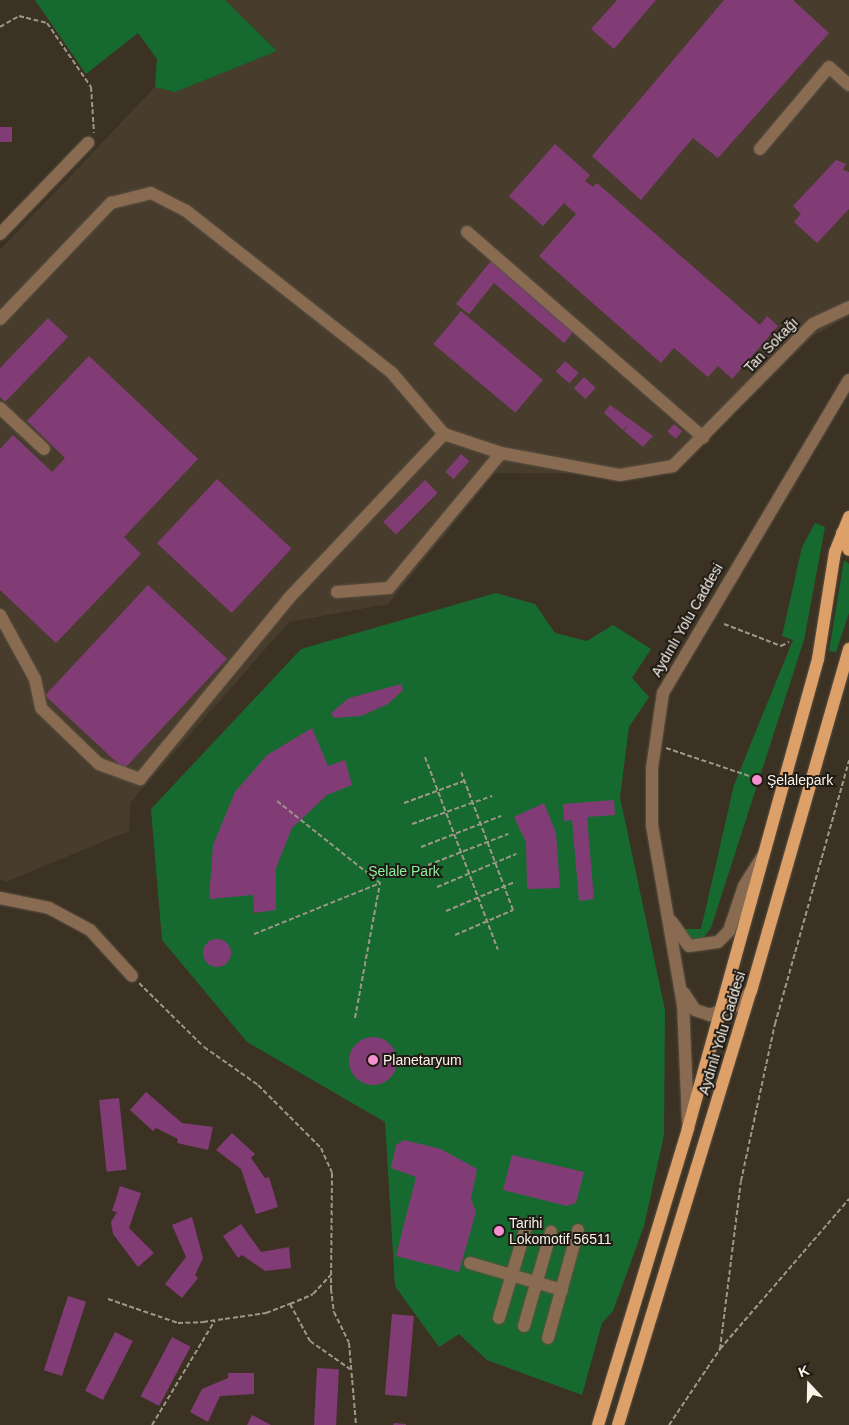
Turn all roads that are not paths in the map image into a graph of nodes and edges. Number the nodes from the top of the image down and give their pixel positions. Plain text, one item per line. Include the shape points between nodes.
1 (849, 85) edge
2 (88, 144) road end
3 (760, 149) dead end
4 (467, 232) dead end
5 (0, 234) edge
6 (849, 307) edge
7 (0, 319) edge
8 (849, 380) edge
9 (0, 408) edge
10 (444, 434) junction
11 (703, 437) junction
12 (44, 448) dead end
13 (501, 452) junction
14 (849, 517) edge
15 (842, 533) junction
16 (849, 550) edge
17 (337, 592) dead end
18 (0, 615) edge
19 (849, 649) edge
20 (762, 857) junction
21 (0, 898) edge
22 (664, 906) junction
23 (132, 976) road end
24 (678, 976) junction
25 (751, 991) junction
26 (719, 1014) junction
27 (688, 1128) junction
28 (527, 1224) dead end
29 (578, 1230) dead end
30 (552, 1232) dead end
31 (470, 1263) dead end
32 (514, 1275) junction
33 (537, 1282) junction
34 (562, 1290) junction
35 (499, 1318) dead end
36 (524, 1326) dead end
37 (548, 1338) dead end
38 (598, 1425) edge
39 (618, 1425) edge

1 - 3 street via 828,66
2 - 5 street
4 - 11 street
6 - 11 street, Tan Sokağı via 813,324
7 - 10 street via 110,203 151,193 185,210 392,373
8 - 22 street, Aydınlı Yolu Caddesi via 669,677 654,744 652,825
9 - 12 street
10 - 13 street, Tan Sokağı
10 - 18 street via 289,598 140,779 99,764 41,708 35,679
11 - 13 street, Tan Sokağı via 673,466 620,475
13 - 17 street via 389,588
14 - 15 main road, Aydınlı Yolu Caddesi
15 - 16 main road
15 - 20 main road, Aydınlı Yolu Caddesi via 818,659
19 - 25 main road, Aydınlı Yolu Caddesi
20 - 22 street, Aydınlı Yolu Caddesi via 744,886 729,931 718,942 702,947 684,943
20 - 26 main road, Aydınlı Yolu Caddesi
21 - 23 street via 49,908 90,930
22 - 24 street, Aydınlı Yolu Caddesi
24 - 26 street, Aydınlı Yolu Caddesi via 694,1010
24 - 27 street, Aydınlı Yolu Caddesi via 687,1040
25 - 26 street
25 - 39 main road, Aydınlı Yolu Caddesi
26 - 27 main road, Aydınlı Yolu Caddesi
27 - 38 main road, Aydınlı Yolu Caddesi
28 - 32 street
29 - 34 street
30 - 33 street
31 - 32 street
32 - 33 street
32 - 35 street
33 - 34 street
33 - 36 street
34 - 37 street

